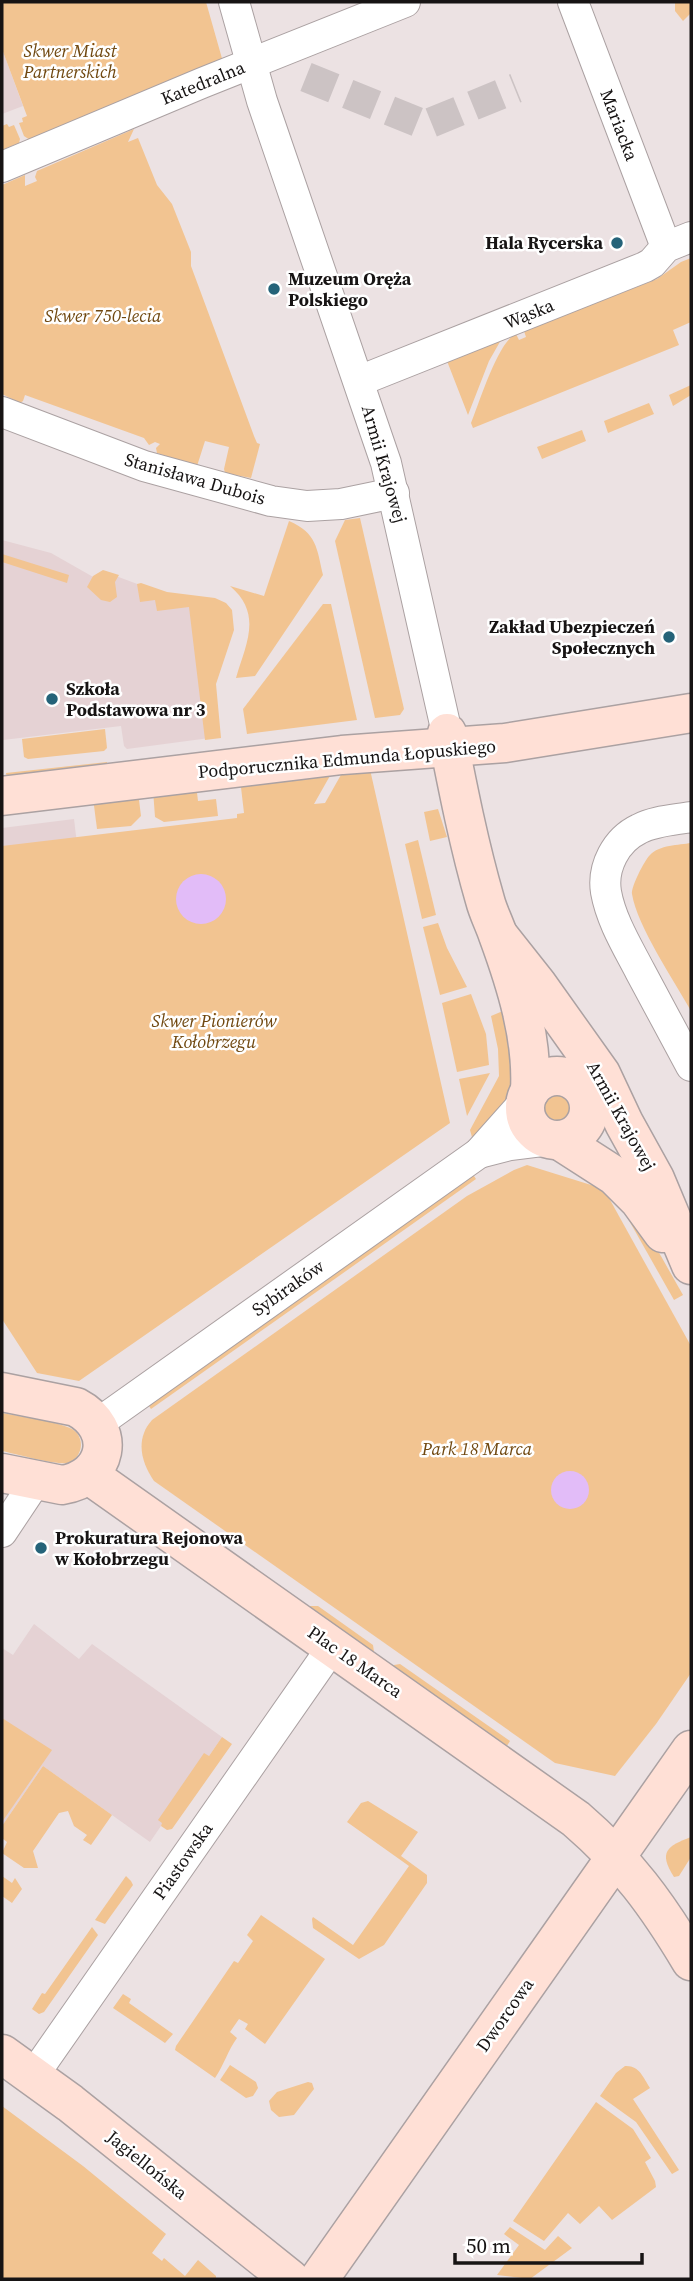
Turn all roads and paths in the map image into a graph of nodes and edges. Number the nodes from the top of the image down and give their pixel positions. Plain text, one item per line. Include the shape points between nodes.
1 (234, 2) edge
2 (405, 2) edge
3 (573, 2) edge
4 (251, 63) junction
5 (2, 167) edge
6 (678, 242) edge
7 (359, 380) junction
8 (2, 412) edge
9 (394, 493) junction
10 (691, 713) edge
11 (449, 740) junction
12 (2, 796) edge
13 (691, 817) edge
14 (499, 936) junction
15 (691, 1066) edge
16 (528, 1095) junction
17 (583, 1098) junction
18 (554, 1140) junction
19 (479, 1153) junction
20 (688, 1257) edge
21 (5, 1387) edge
22 (97, 1424) junction
23 (89, 1475) junction
24 (18, 1476) edge
25 (2, 1532) edge
26 (333, 1646) junction
27 (691, 1750) edge
28 (616, 1856) junction
29 (691, 1961) edge
30 (2, 2054) edge
31 (33, 2076) junction
32 (290, 2279) edge
33 (319, 2279) edge

1 - 4 street, Armii Krajowej
2 - 4 street, Katedralna
3 - 6 street, Mariacka
4 - 5 street, Katedralna
4 - 7 street, Armii Krajowej
6 - 7 street, Wąska via 645,267
7 - 9 street, Armii Krajowej
8 - 9 street, Stanisława Dubois via 155,469 271,501 341,504
9 - 11 street, Armii Krajowej
10 - 11 street, Podporucznika Edmunda Łopuskiego via 516,742
11 - 12 street, Podporucznika Edmunda Łopuskiego
11 - 14 street, Armii Krajowej via 482,890
13 - 15 street via 651,824 628,836 610,860 606,893 621,934
14 - 16 street, Armii Krajowej via 524,1020 531,1076
14 - 17 street, Armii Krajowej
14 - 20 street, Armii Krajowej via 601,1074 655,1179
16 - 17 street via 552,1077 569,1079
16 - 18 street via 530,1124
16 - 19 street, Sybiraków
17 - 18 street via 586,1122 575,1135
17 - 20 street, Armii Krajowej via 628,1159
18 - 19 street, Sybiraków
18 - 20 street, Armii Krajowej via 598,1164 628,1188
19 - 22 street, Sybiraków
21 - 22 street via 76,1407
22 - 23 street via 102,1454
23 - 24 street via 62,1485
23 - 26 street, Plac 18 Marca
24 - 25 street via 30,1490
26 - 28 street, Plac 18 Marca via 576,1819
26 - 31 street, Piastowska
27 - 28 street, Dworcowa
28 - 29 street, Plac 18 Marca via 640,1883
28 - 33 street, Dworcowa
30 - 31 street, Jagiellońska
31 - 32 street, Jagiellońska

